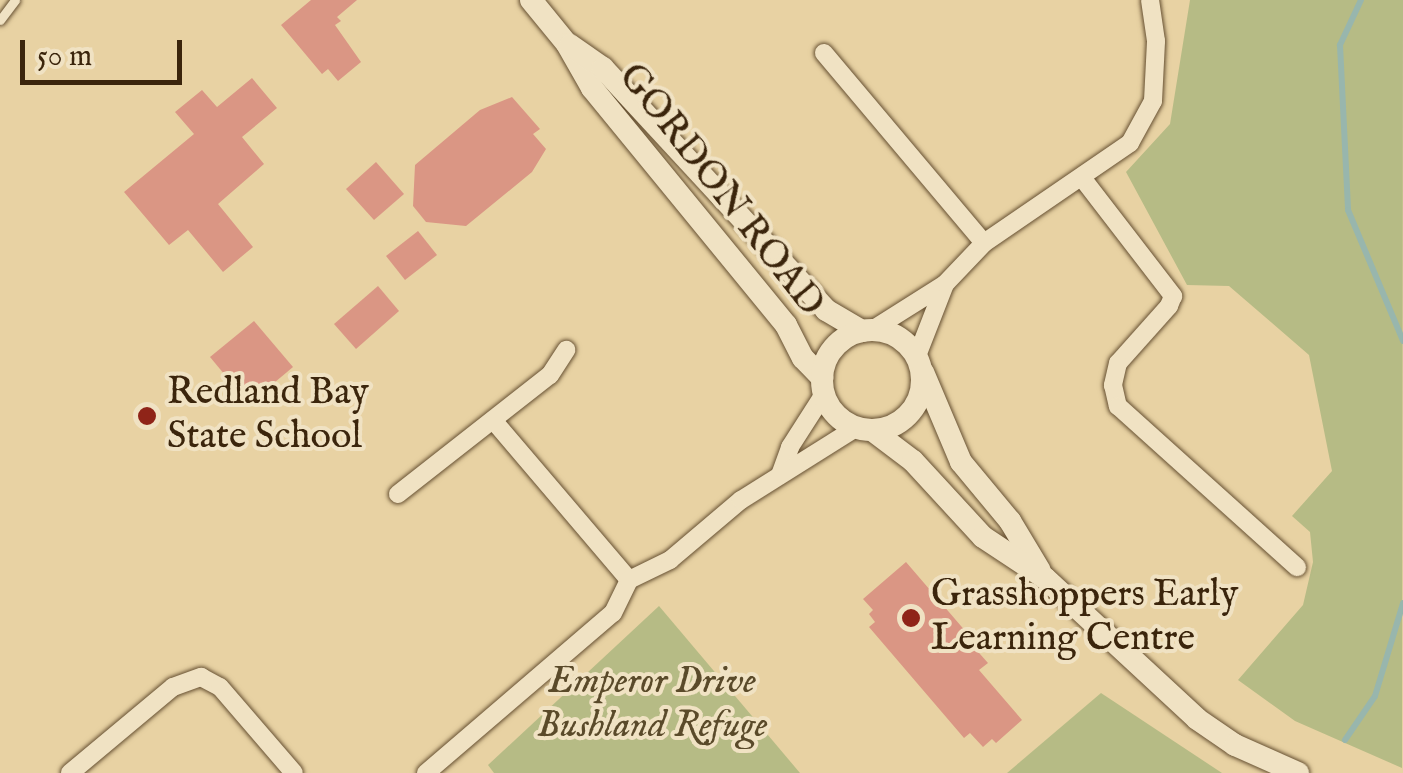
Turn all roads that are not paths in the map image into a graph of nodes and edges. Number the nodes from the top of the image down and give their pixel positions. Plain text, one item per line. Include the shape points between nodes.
1 (15, 0) edge
2 (531, 0) edge
3 (1150, 0) edge
4 (0, 20) edge
5 (568, 44) junction
6 (824, 53) dead end
7 (1083, 178) junction
8 (984, 243) junction
9 (945, 284) junction
10 (867, 331) junction
11 (566, 350) dead end
12 (919, 361) junction
13 (823, 386) junction
14 (493, 420) junction
15 (864, 429) junction
16 (780, 474) junction
17 (398, 494) dead end
18 (1297, 567) dead end
19 (1044, 578) junction
20 (628, 580) junction
21 (70, 773) edge
22 (294, 773) edge
23 (426, 773) edge
24 (1298, 773) edge

1 - 4 lane
2 - 5 street, GORDON ROAD
3 - 7 street via 1153,101 1130,144
5 - 10 street, GORDON ROAD via 603,68 826,310
5 - 13 street, GORDON ROAD via 592,88 786,325
6 - 8 street
7 - 8 street
7 - 18 street via 1173,296 1118,363 1118,406
8 - 9 street
9 - 10 street
9 - 12 street
10 - 12 street via 898,337
10 - 13 street via 834,348
11 - 14 street via 550,375
12 - 15 street via 923,382 912,410 888,428
12 - 19 street via 961,462 1010,521
13 - 15 street via 831,408
13 - 16 street
14 - 17 street
14 - 20 street
15 - 16 street
15 - 19 street via 927,474 983,537
16 - 20 street via 670,560
19 - 24 street via 1197,719 1235,745
20 - 23 street via 613,612
21 - 22 street via 173,687 201,677 220,686

